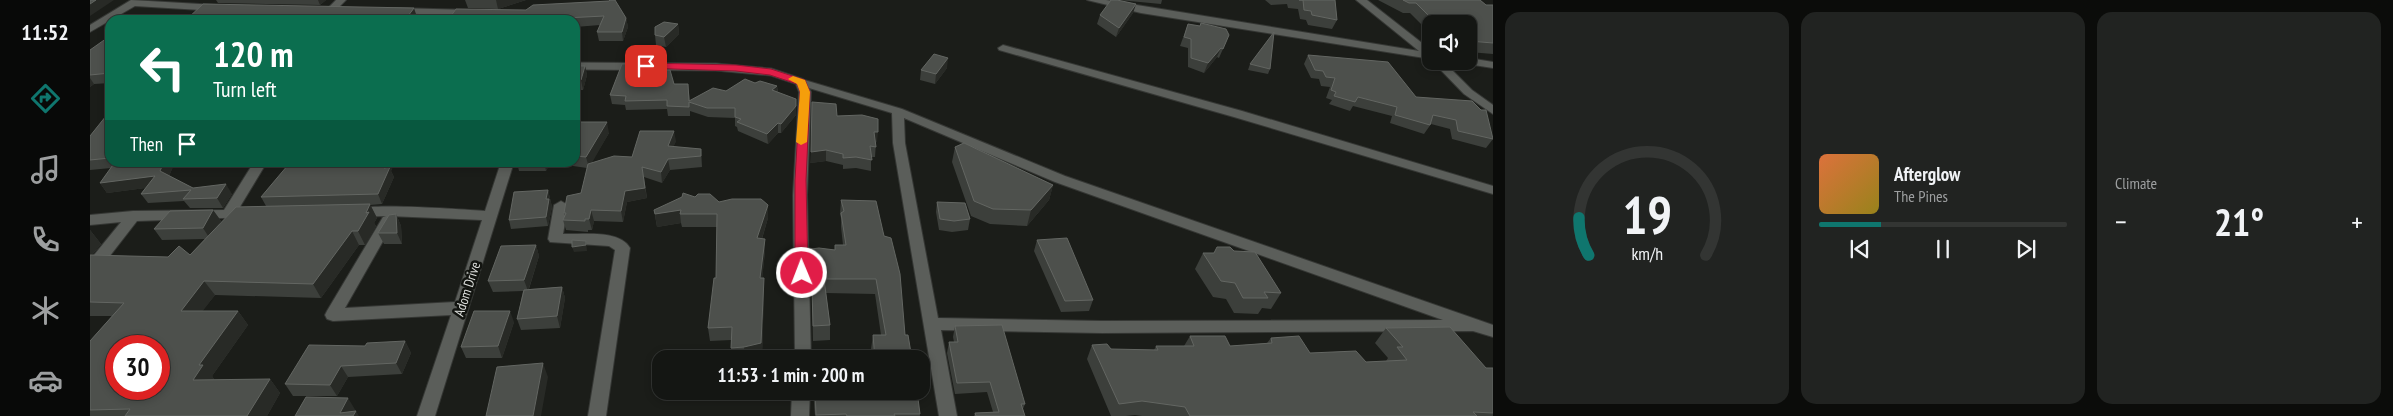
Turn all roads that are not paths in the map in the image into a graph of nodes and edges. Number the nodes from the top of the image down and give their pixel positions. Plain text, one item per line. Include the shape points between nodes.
1 (341, 0) edge
2 (1092, 0) edge
3 (1361, 0) edge
4 (136, 1) edge
5 (229, 8) edge
6 (349, 10) edge
7 (384, 11) edge
8 (400, 11) junction
9 (479, 13) edge
10 (114, 15) edge
11 (396, 15) edge
12 (105, 21) edge
13 (90, 30) edge
14 (1003, 48) dead end
15 (1422, 49) edge
16 (1422, 55) edge
17 (1477, 63) edge
18 (1493, 65) edge
19 (580, 66) edge
20 (1445, 70) edge
21 (801, 82) junction
22 (1493, 110) edge
23 (898, 111) junction
24 (258, 167) edge
25 (506, 167) edge
26 (1493, 190) edge
27 (561, 205) dead end
28 (394, 211) junction
29 (345, 212) edge
30 (228, 214) junction
31 (257, 214) edge
32 (133, 216) junction
33 (491, 216) junction
34 (90, 220) edge
35 (90, 271) edge
36 (461, 308) junction
37 (931, 324) junction
38 (1486, 328) edge
39 (803, 350) edge
40 (801, 400) edge
41 (426, 416) edge
42 (598, 416) edge
43 (800, 416) edge
44 (948, 416) edge

1 - 6 street via 326,9
2 - 16 street
3 - 15 street
4 - 5 street
4 - 10 street
7 - 8 street
8 - 9 street
8 - 11 street
12 - 13 street
14 - 26 street
17 - 18 street
19 - 21 lane via 716,66 771,72
20 - 22 street
21 - 23 street
21 - 39 street via 805,92 800,194
23 - 37 street via 899,143
23 - 38 street via 1060,179
24 - 30 street
25 - 33 street, Adom Drive
27 - 42 street via 555,239 612,240 624,248
28 - 29 street
28 - 33 street
28 - 36 street via 333,315
30 - 31 street
30 - 32 street
32 - 34 street
32 - 35 street
33 - 36 street, Adom Drive
36 - 41 street, Adom Drive
37 - 38 street
37 - 44 street
40 - 43 street

